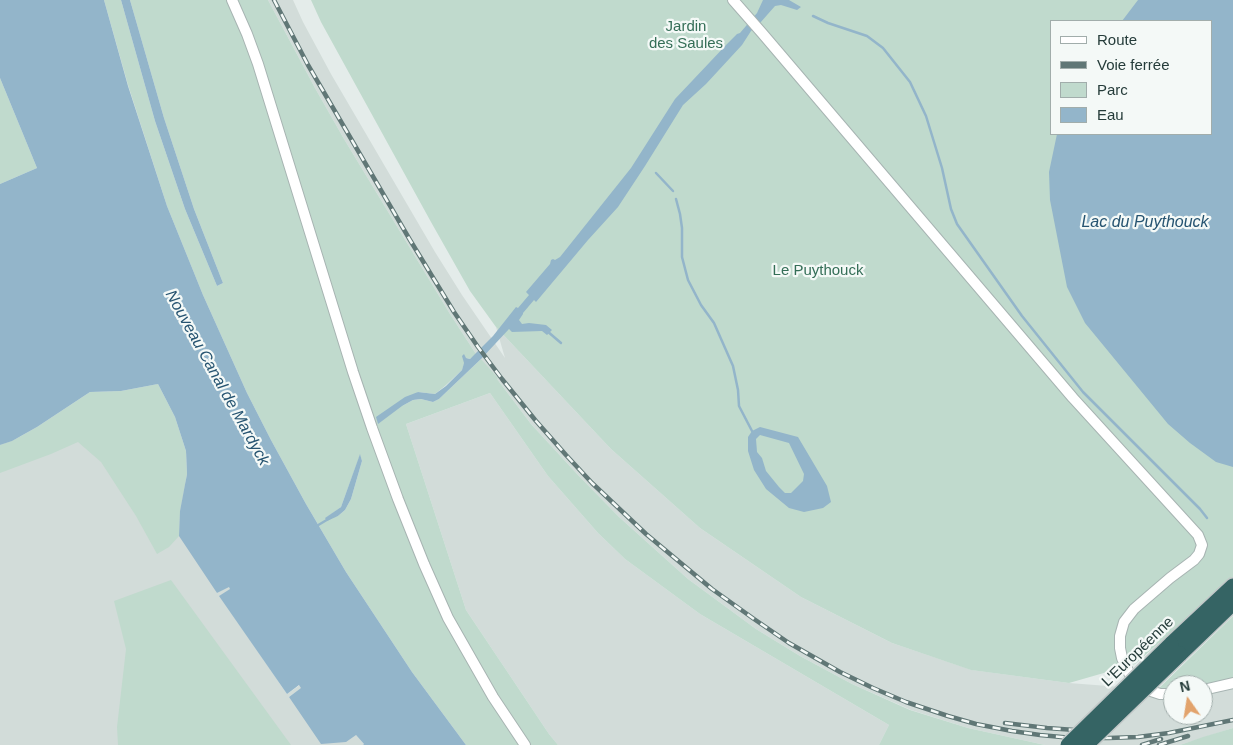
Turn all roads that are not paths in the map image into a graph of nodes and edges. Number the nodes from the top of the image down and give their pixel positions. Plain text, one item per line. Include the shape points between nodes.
1 (232, 0) edge
2 (733, 0) edge
3 (1233, 586) edge
4 (1233, 603) edge
5 (1176, 649) junction
6 (1233, 682) edge
7 (1213, 687) edge
8 (1163, 694) edge
9 (524, 745) edge
10 (1068, 745) edge
11 (1086, 745) edge

1 - 9 street via 258,64 357,385 398,499 448,618
2 - 8 street via 1073,398 1198,535 1202,545 1199,554 1134,609 1124,622 1120,636 1122,658 1130,675 1151,692
3 - 5 highway, L'Européenne
4 - 5 highway, L'Européenne
5 - 10 highway, L'Européenne, bridge
5 - 11 highway, L'Européenne, bridge
6 - 7 street

